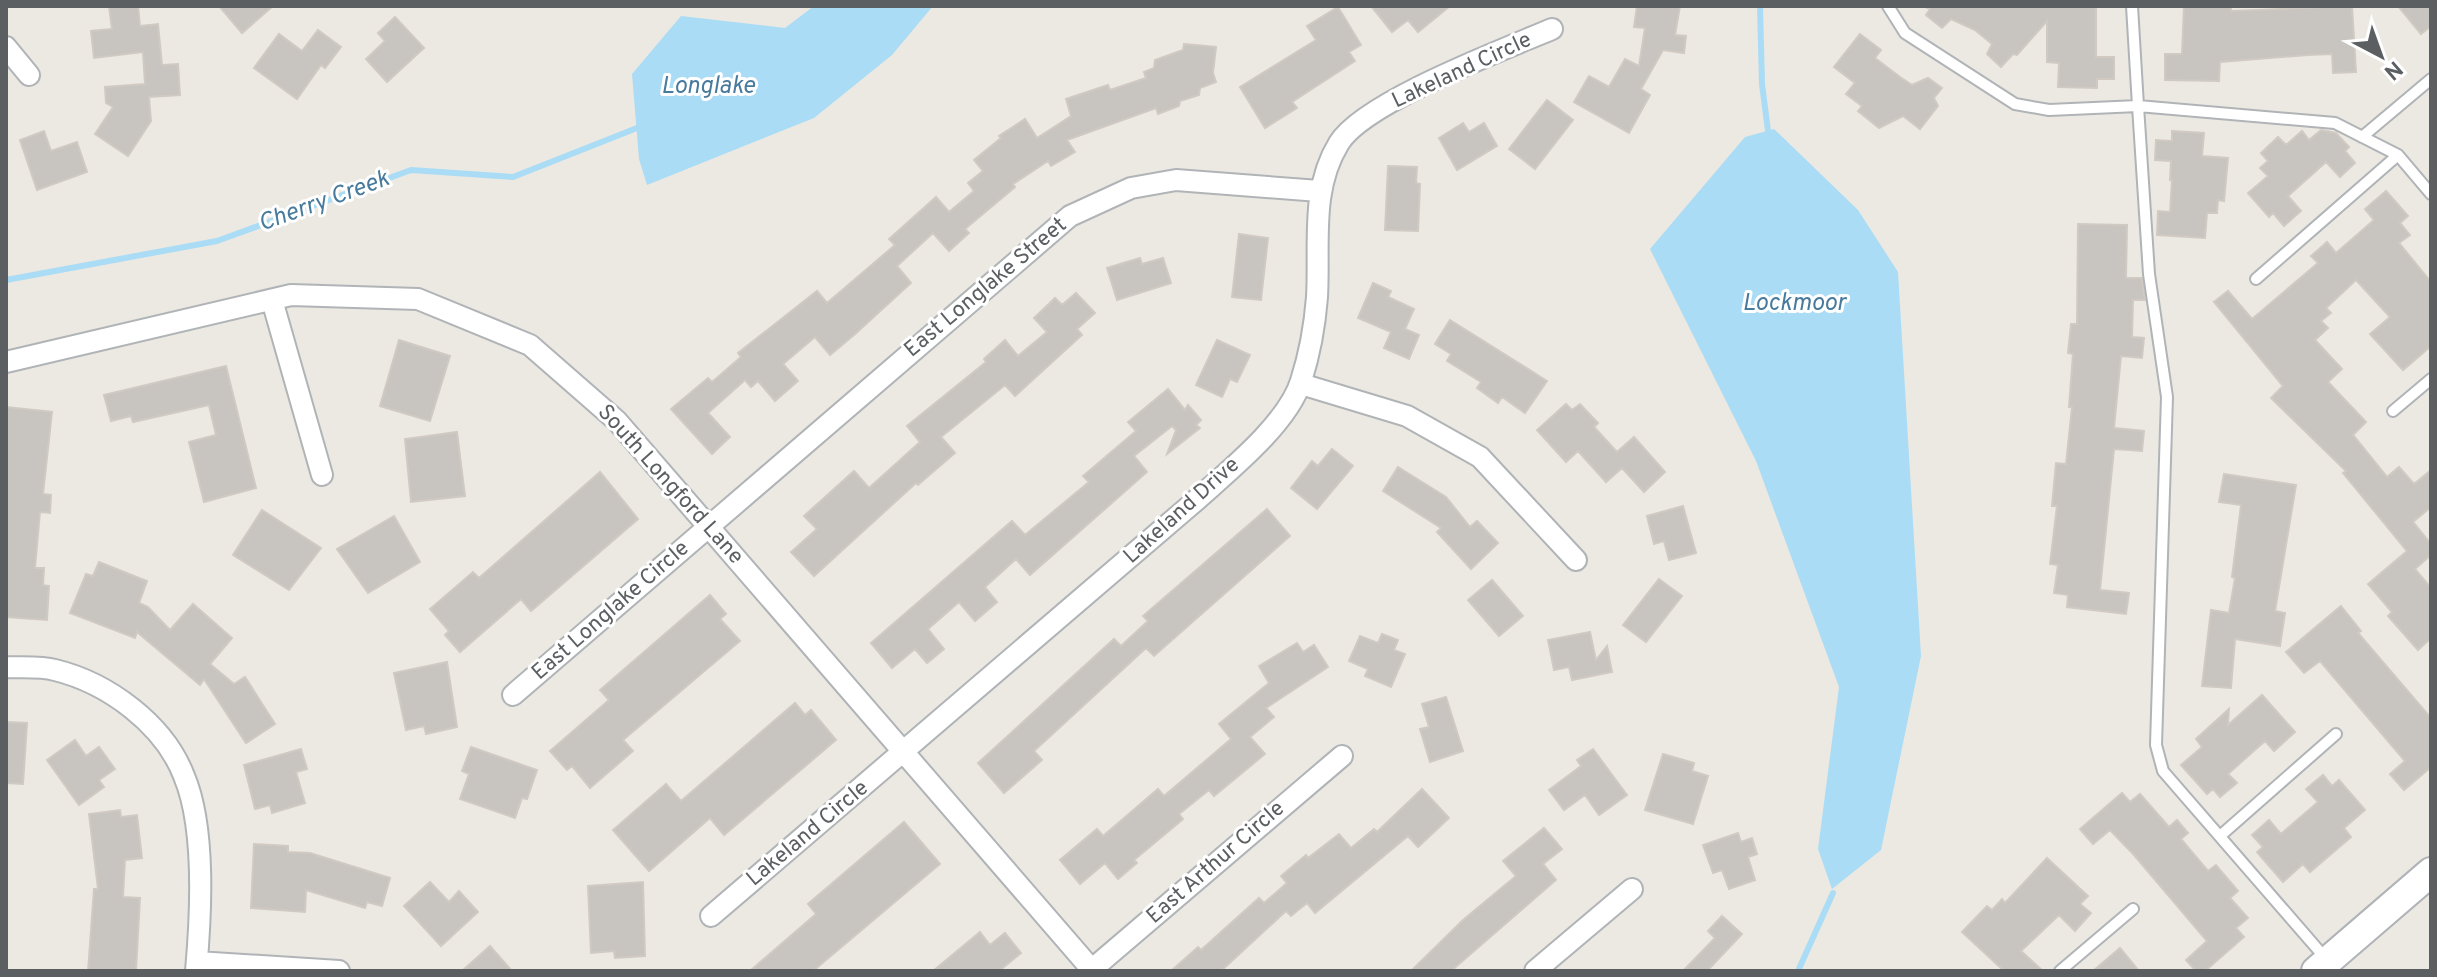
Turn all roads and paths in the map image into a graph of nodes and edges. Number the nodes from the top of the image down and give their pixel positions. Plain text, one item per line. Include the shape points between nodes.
1 (1888, 6) edge
2 (2132, 6) edge
3 (1552, 29) dead end
4 (6, 47) edge
5 (29, 75) dead end
6 (2431, 79) edge
7 (2138, 106) junction
8 (2362, 137) junction
9 (2398, 155) junction
10 (1319, 191) junction
11 (2431, 194) edge
12 (2256, 279) dead end
13 (272, 300) junction
14 (6, 362) edge
15 (2431, 379) edge
16 (1301, 384) junction
17 (2393, 411) dead end
18 (322, 475) dead end
19 (709, 527) junction
20 (1576, 560) dead end
21 (6, 667) edge
22 (513, 695) dead end
23 (2336, 734) dead end
24 (904, 753) junction
25 (1342, 756) dead end
26 (2220, 836) junction
27 (2431, 872) edge
28 (1632, 889) dead end
29 (2133, 909) dead end
30 (711, 916) dead end
31 (197, 966) edge
32 (2322, 966) edge
33 (339, 971) edge
34 (1091, 971) edge
35 (1535, 971) edge
36 (2060, 971) edge

1 - 7 lane via 1905,33 2015,104 2049,110
2 - 7 lane
3 - 10 street, Lakeland Circle via 1442,75 1365,119 1340,141
4 - 5 street
6 - 8 lane
7 - 8 lane via 2335,123
7 - 26 lane via 2149,274 2167,397 2156,745 2163,771
8 - 9 lane
9 - 11 lane
9 - 12 lane
10 - 16 street, Lakeland Drive via 1317,300
10 - 19 street, East Longlake Street via 1176,180 1131,188 1070,216
13 - 14 street, South Longford Lane
13 - 18 street
13 - 19 street, South Longford Lane via 291,295 418,299 530,345 617,421
15 - 17 lane
16 - 20 street via 1407,416 1480,457
16 - 24 street, Lakeland Drive via 1269,432 1193,503
19 - 22 street, East Longlake Circle
19 - 24 street, South Longford Lane
21 - 31 street via 54,670 115,695 156,732 184,775 198,838
23 - 26 lane
24 - 30 street, Lakeland Circle
24 - 34 street, South Longford Lane
25 - 34 street, East Arthur Circle
26 - 32 lane
27 - 32 main road
28 - 35 street
29 - 36 lane
31 - 33 street

